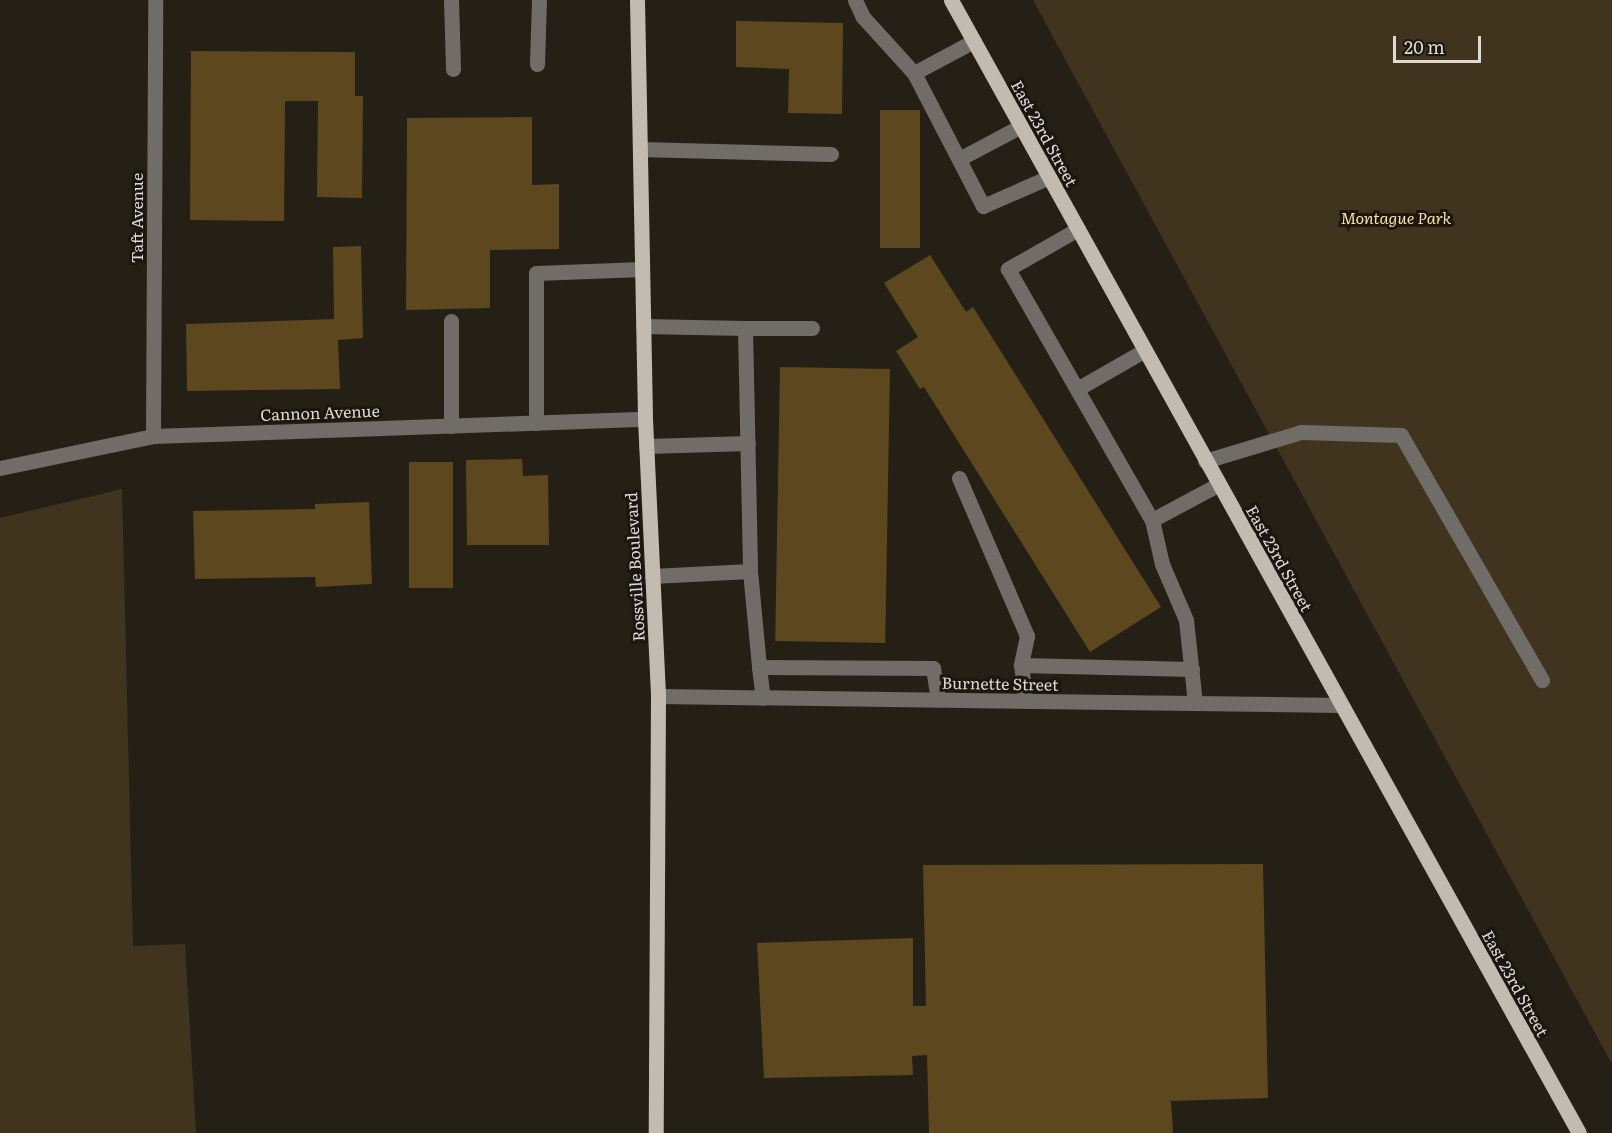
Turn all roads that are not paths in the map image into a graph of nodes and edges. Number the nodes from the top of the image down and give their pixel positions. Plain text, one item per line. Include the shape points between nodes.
1 (155, 0) edge
2 (451, 0) edge
3 (538, 0) edge
4 (637, 0) edge
5 (855, 0) edge
6 (951, 0) edge
7 (974, 41) junction
8 (537, 64) dead end
9 (453, 69) dead end
10 (914, 73) junction
11 (1021, 126) junction
12 (640, 148) junction
13 (831, 154) dead end
14 (959, 159) junction
15 (1048, 177) junction
16 (1078, 229) junction
17 (642, 268) junction
18 (451, 321) dead end
19 (643, 326) junction
20 (745, 328) junction
21 (812, 328) dead end
22 (1144, 350) junction
23 (1077, 389) junction
24 (645, 419) junction
25 (536, 423) junction
26 (451, 426) junction
27 (153, 436) junction
28 (748, 443) junction
29 (646, 446) junction
30 (1205, 461) junction
31 (0, 468) edge
32 (959, 478) dead end
33 (1219, 484) junction
34 (1152, 520) junction
35 (750, 571) junction
36 (652, 576) junction
37 (1021, 665) junction
38 (759, 667) junction
39 (1192, 669) junction
40 (1542, 680) dead end
41 (658, 696) junction
42 (763, 698) junction
43 (938, 700) junction
44 (1025, 701) junction
45 (1195, 703) junction
46 (1341, 705) junction
47 (656, 1133) edge
48 (1579, 1133) edge

1 - 27 street, Taft Avenue
2 - 9 street
3 - 8 street
4 - 12 main road, Rossville Boulevard
5 - 10 street via 863,17
6 - 7 main road, East 23rd Street
7 - 10 street
7 - 11 main road, East 23rd Street
10 - 14 street
11 - 14 street
11 - 15 main road, East 23rd Street
12 - 13 street
12 - 17 main road, Rossville Boulevard
14 - 15 street via 983,206
15 - 16 main road, East 23rd Street
16 - 22 main road, East 23rd Street
16 - 23 street via 1008,269
17 - 19 main road, Rossville Boulevard
17 - 25 street via 536,273
18 - 26 street
19 - 20 street
19 - 24 main road, Rossville Boulevard
20 - 21 street
20 - 28 street
22 - 23 street
22 - 30 main road, East 23rd Street
23 - 34 street
24 - 25 street, Cannon Avenue
24 - 29 main road, Rossville Boulevard
25 - 26 street, Cannon Avenue
26 - 27 street, Cannon Avenue
27 - 31 street, Cannon Avenue
28 - 29 street
28 - 35 street
29 - 36 main road, Rossville Boulevard
30 - 33 main road, East 23rd Street
30 - 40 street via 1301,432 1401,435
32 - 37 street via 1027,636
33 - 34 street
33 - 46 main road, East 23rd Street
34 - 39 street via 1162,564 1186,620
35 - 36 street
35 - 38 street
36 - 41 main road, Rossville Boulevard
37 - 39 street
37 - 44 street
38 - 42 street
38 - 43 street via 933,668
39 - 45 street
41 - 42 street, Burnette Street
41 - 47 main road, Rossville Boulevard
42 - 43 street, Burnette Street
43 - 44 street, Burnette Street
44 - 45 street, Burnette Street
45 - 46 street, Burnette Street
46 - 48 main road, East 23rd Street

